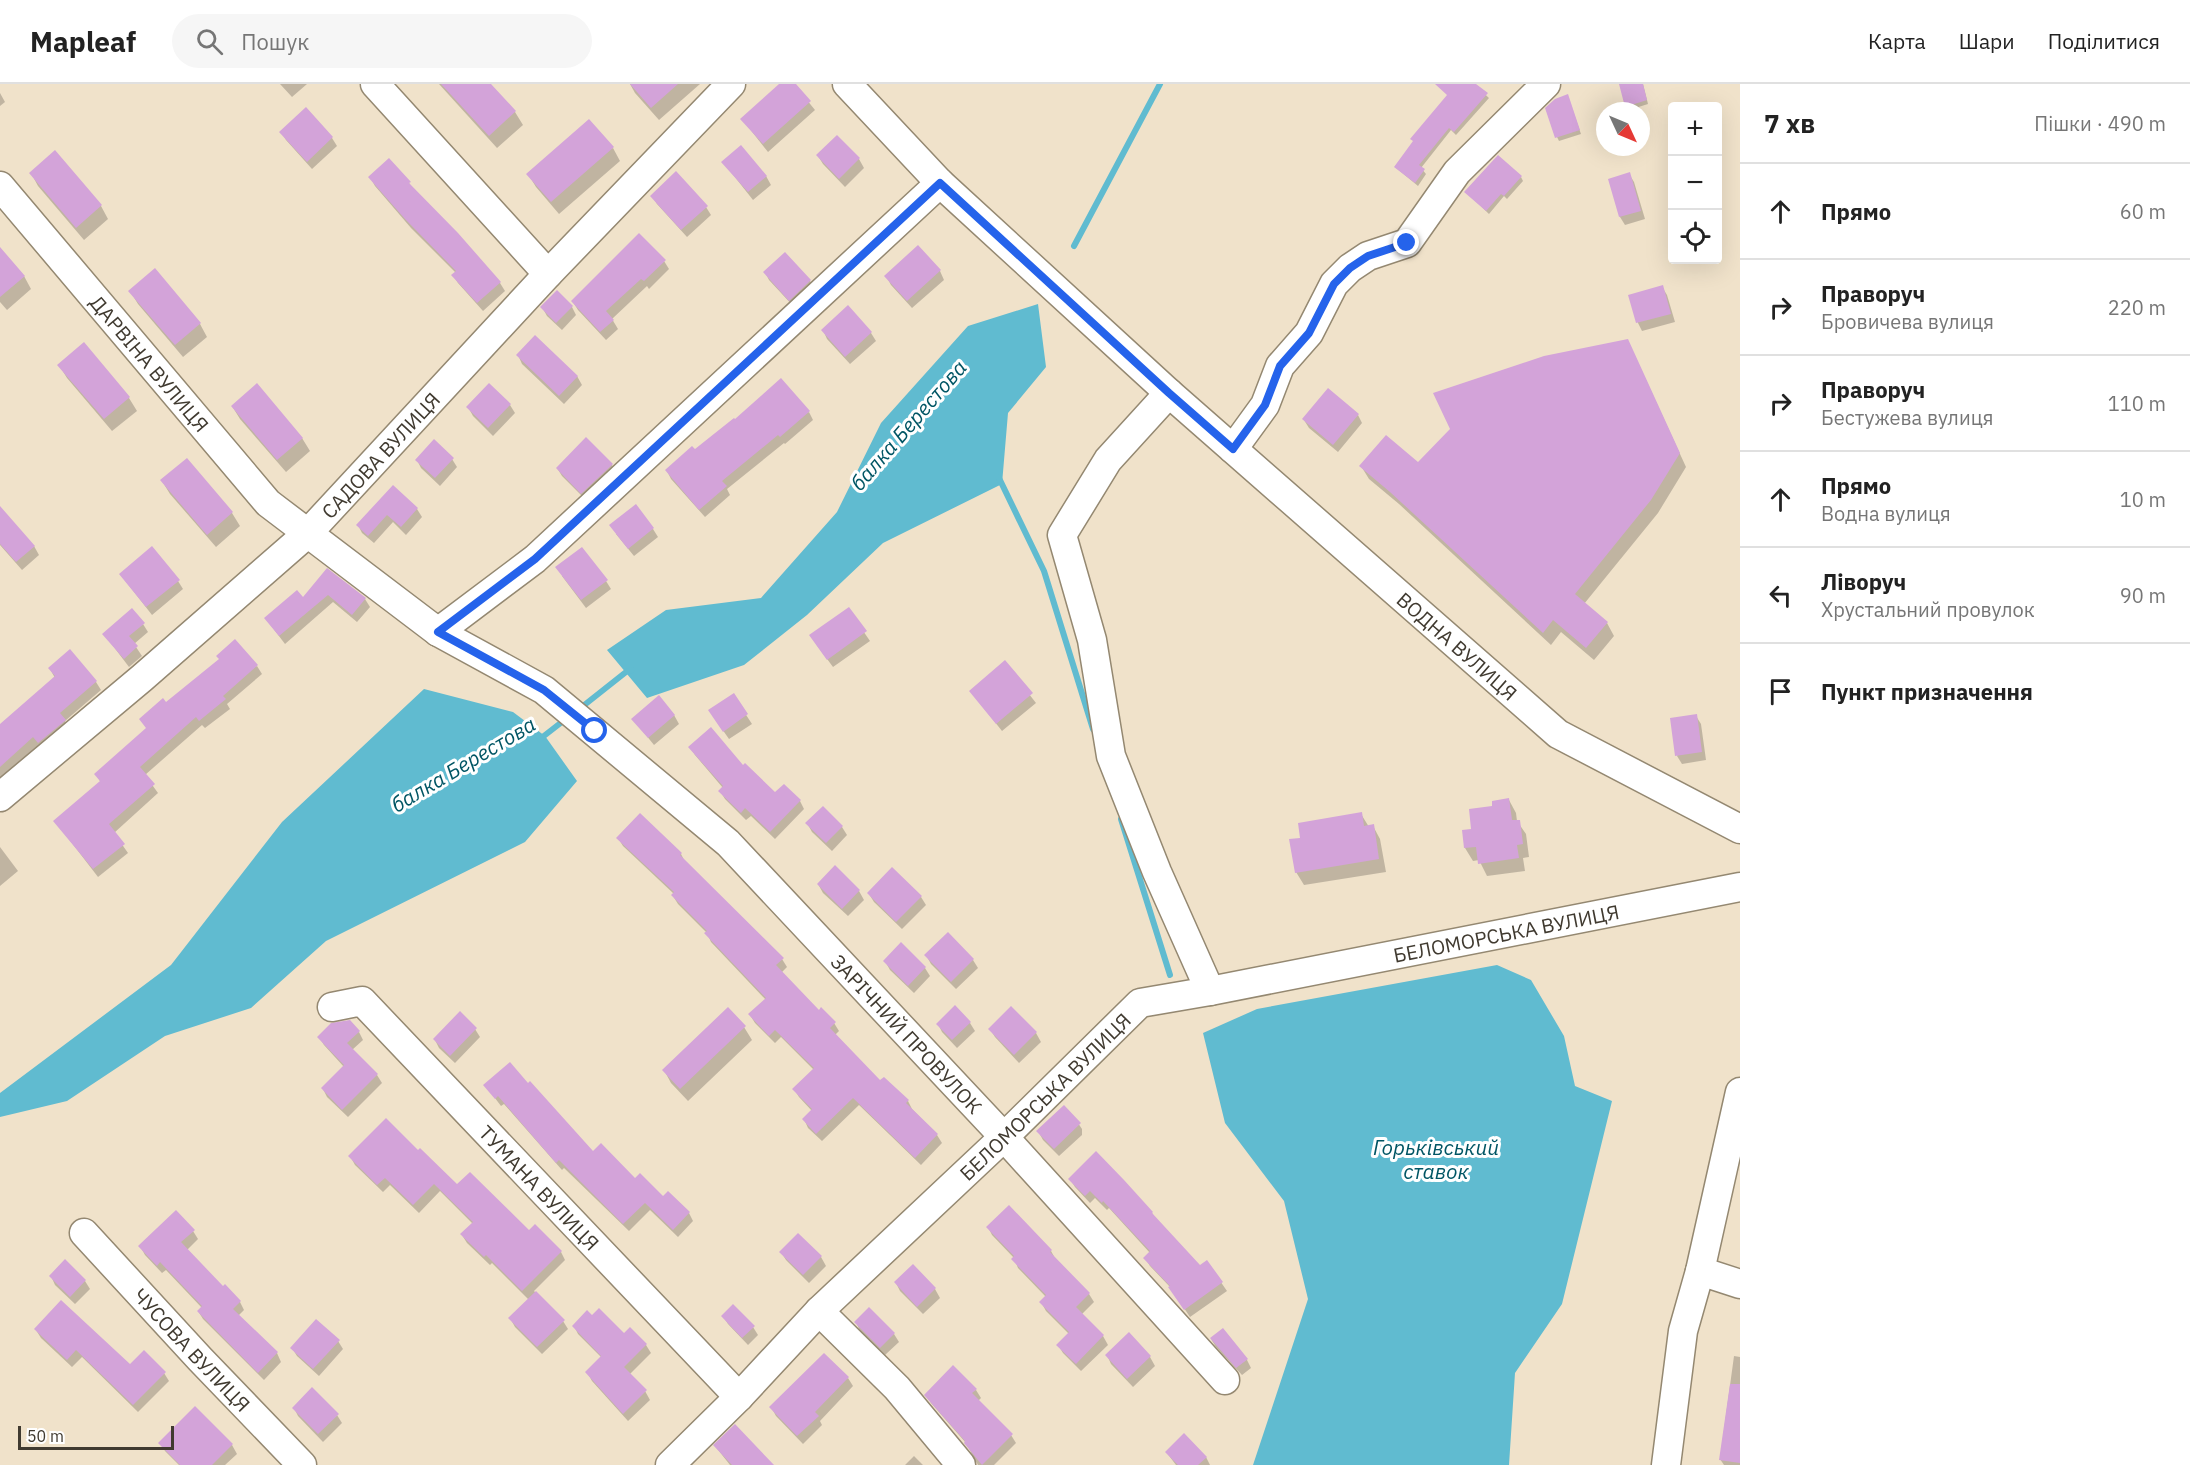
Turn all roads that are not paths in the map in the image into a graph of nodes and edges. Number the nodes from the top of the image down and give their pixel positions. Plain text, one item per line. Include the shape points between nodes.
1 (375, 84) edge
2 (731, 84) edge
3 (847, 84) edge
4 (1546, 84) edge
5 (940, 183) junction
6 (0, 186) edge
7 (548, 274) junction
8 (1169, 393) junction
9 (1233, 449) junction
10 (308, 533) junction
11 (438, 632) junction
12 (0, 797) edge
13 (1740, 829) edge
14 (1740, 887) edge
15 (1210, 991) junction
16 (332, 1007) dead end
17 (1740, 1092) edge
18 (1004, 1137) junction
19 (84, 1233) dead end
20 (1700, 1271) junction
21 (1740, 1284) edge
22 (819, 1311) junction
23 (1225, 1380) dead end
24 (739, 1397) junction
25 (302, 1465) edge
26 (670, 1465) edge
27 (961, 1465) edge
28 (1666, 1465) edge

1 - 7 street
2 - 7 street, САДОВА ВУЛИЦЯ
3 - 5 street, ВОДНА ВУЛИЦЯ
4 - 9 street via 1457,172 1407,243 1368,256 1334,284 1309,333 1280,366 1265,405
5 - 8 street, ВОДНА ВУЛИЦЯ
5 - 11 street via 535,559
6 - 10 street, ДАРВІНА ВУЛИЦЯ via 268,503
7 - 10 street, САДОВА ВУЛИЦЯ
8 - 9 street, ВОДНА ВУЛИЦЯ
8 - 15 street via 1108,460 1062,535 1092,640 1111,756
9 - 13 street, ВОДНА ВУЛИЦЯ via 1558,734
10 - 11 street, ДАРВІНА ВУЛИЦЯ
10 - 12 street, САДОВА ВУЛИЦЯ
11 - 18 street, ЗАРІЧНИЙ ПРОВУЛОК via 544,690 728,843
14 - 15 street, БЕЛОМОРСЬКА ВУЛИЦЯ
15 - 18 street, БЕЛОМОРСЬКА ВУЛИЦЯ via 1140,1003
16 - 24 street, ТУМАНА ВУЛИЦЯ via 362,1001
17 - 20 street
18 - 22 street, БЕЛОМОРСЬКА ВУЛИЦЯ
18 - 23 street, ЗАРІЧНИЙ ПРОВУЛОК
19 - 25 street, ЧУСОВА ВУЛИЦЯ
20 - 21 street
20 - 28 street via 1683,1330
22 - 24 street, БЕЛОМОРСЬКА ВУЛИЦЯ
22 - 27 street via 897,1388
24 - 26 street, БЕЛОМОРСЬКА ВУЛИЦЯ

